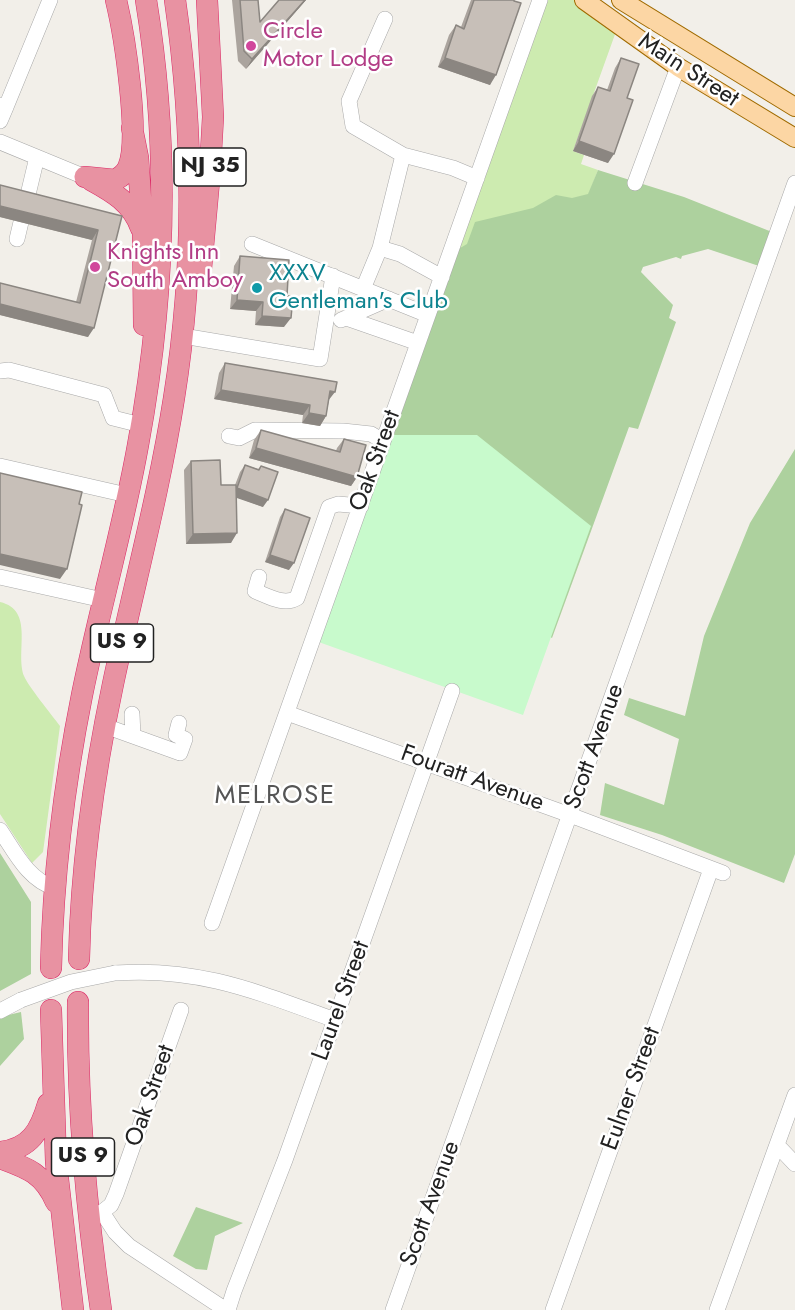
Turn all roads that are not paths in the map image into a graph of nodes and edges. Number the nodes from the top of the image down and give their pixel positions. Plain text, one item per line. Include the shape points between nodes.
1 (50, 0) edge
2 (116, 0) edge
3 (146, 0) edge
4 (175, 0) edge
5 (207, 0) edge
6 (540, 0) edge
7 (584, 0) edge
8 (621, 0) edge
9 (385, 19) dead end
10 (692, 45) junction
11 (678, 67) junction
12 (795, 107) edge
13 (2, 111) edge
14 (132, 128) junction
15 (795, 138) edge
16 (0, 142) edge
17 (403, 155) junction
18 (37, 157) junction
19 (86, 177) junction
20 (477, 178) junction
21 (635, 183) dead end
22 (795, 183) edge
23 (26, 203) edge
24 (21, 222) edge
25 (143, 234) junction
26 (17, 239) dead end
27 (252, 244) dead end
28 (380, 248) junction
29 (333, 276) junction
30 (442, 277) junction
31 (363, 289) junction
32 (389, 299) junction
33 (428, 315) junction
34 (346, 318) junction
35 (325, 327) junction
36 (183, 333) junction
37 (418, 343) junction
38 (0, 371) edge
39 (147, 389) junction
40 (141, 425) junction
41 (229, 436) dead end
42 (383, 441) junction
43 (0, 466) edge
44 (127, 495) junction
45 (361, 506) junction
46 (0, 577) edge
47 (259, 577) dead end
48 (103, 600) junction
49 (452, 691) dead end
50 (287, 713) junction
51 (132, 714) dead end
52 (179, 723) dead end
53 (105, 726) junction
54 (133, 736) junction
55 (427, 763) junction
56 (570, 815) junction
57 (0, 830) edge
58 (717, 871) joint
59 (55, 888) junction
60 (212, 923) dead end
61 (79, 959) dead end
62 (51, 968) dead end
63 (78, 1002) dead end
64 (51, 1010) dead end
65 (181, 1010) dead end
66 (0, 1011) edge
67 (335, 1020) junction
68 (52, 1089) junction
69 (795, 1095) edge
70 (777, 1146) junction
71 (0, 1152) edge
72 (0, 1158) edge
73 (795, 1164) edge
74 (84, 1171) junction
75 (102, 1212) junction
76 (60, 1214) junction
77 (73, 1310) edge
78 (101, 1310) edge
79 (227, 1310) edge
80 (393, 1310) edge
81 (554, 1310) edge
82 (717, 1310) edge

1 - 13 street
2 - 14 highway, NJ 35 via 125,45
3 - 39 highway, US 9 via 156,86 162,199 158,297
4 - 36 highway, US 9 via 190,172
5 - 36 highway, NJ 35 via 213,99 210,170 202,265
6 - 20 street, Oak Street
7 - 11 main road, Main Street
8 - 10 main road, Main Street
9 - 17 street via 348,101 353,126
10 - 11 main road
10 - 12 main road, Main Street
11 - 15 main road, Main Street
11 - 21 street
14 - 19 highway via 129,164 124,175 115,180
14 - 25 highway, NJ 35
16 - 18 street
17 - 20 street
17 - 28 street
18 - 19 street
18 - 23 street
19 - 25 highway via 126,203
20 - 30 street, Oak Street
22 - 56 street, Scott Avenue
24 - 26 street
25 - 39 highway, NJ 35
27 - 29 street
28 - 30 street via 400,254
28 - 31 street
29 - 31 street
29 - 35 street
30 - 33 street, Oak Street
31 - 32 street
32 - 33 street
32 - 34 street
33 - 37 street, Oak Street
34 - 35 street
34 - 37 street
35 - 36 street via 320,359
36 - 53 highway, US 9 via 163,464
37 - 42 street, Oak Street
38 - 40 street via 104,395 113,418
39 - 40 highway, US 9
40 - 44 highway, US 9
41 - 42 street via 239,438 255,430 343,431 371,434
42 - 45 street, Oak Street
43 - 44 street
44 - 48 highway, US 9
45 - 47 street via 329,507 293,601 255,591
45 - 50 street, Oak Street
46 - 48 street
48 - 59 highway, US 9 via 81,697
49 - 55 street, Laurel Street
50 - 55 street, Fouratt Avenue
50 - 60 street, Oak Street
51 - 54 street
52 - 54 street via 176,735 185,739 180,753
53 - 54 street
53 - 61 highway, US 9 via 84,876
55 - 56 street, Fouratt Avenue
55 - 67 street, Laurel Street
56 - 58 street, Fouratt Avenue
56 - 80 street, Scott Avenue
57 - 59 street via 30,872
58 - 81 street, Eulner Street
59 - 62 highway, US 9
63 - 74 highway, US 9
64 - 68 highway, US 9
65 - 75 street, Oak Street via 116,1194
66 - 67 street, bridge via 64,984 115,973 160,972 204,977 259,992
67 - 79 street, Laurel Street
68 - 71 highway via 34,1137 18,1149
68 - 76 highway, US 9
69 - 70 street
70 - 73 street
70 - 82 street
72 - 76 highway via 43,1180
74 - 75 highway
74 - 78 highway, US 9
75 - 79 street via 129,1246
76 - 77 highway, US 9

